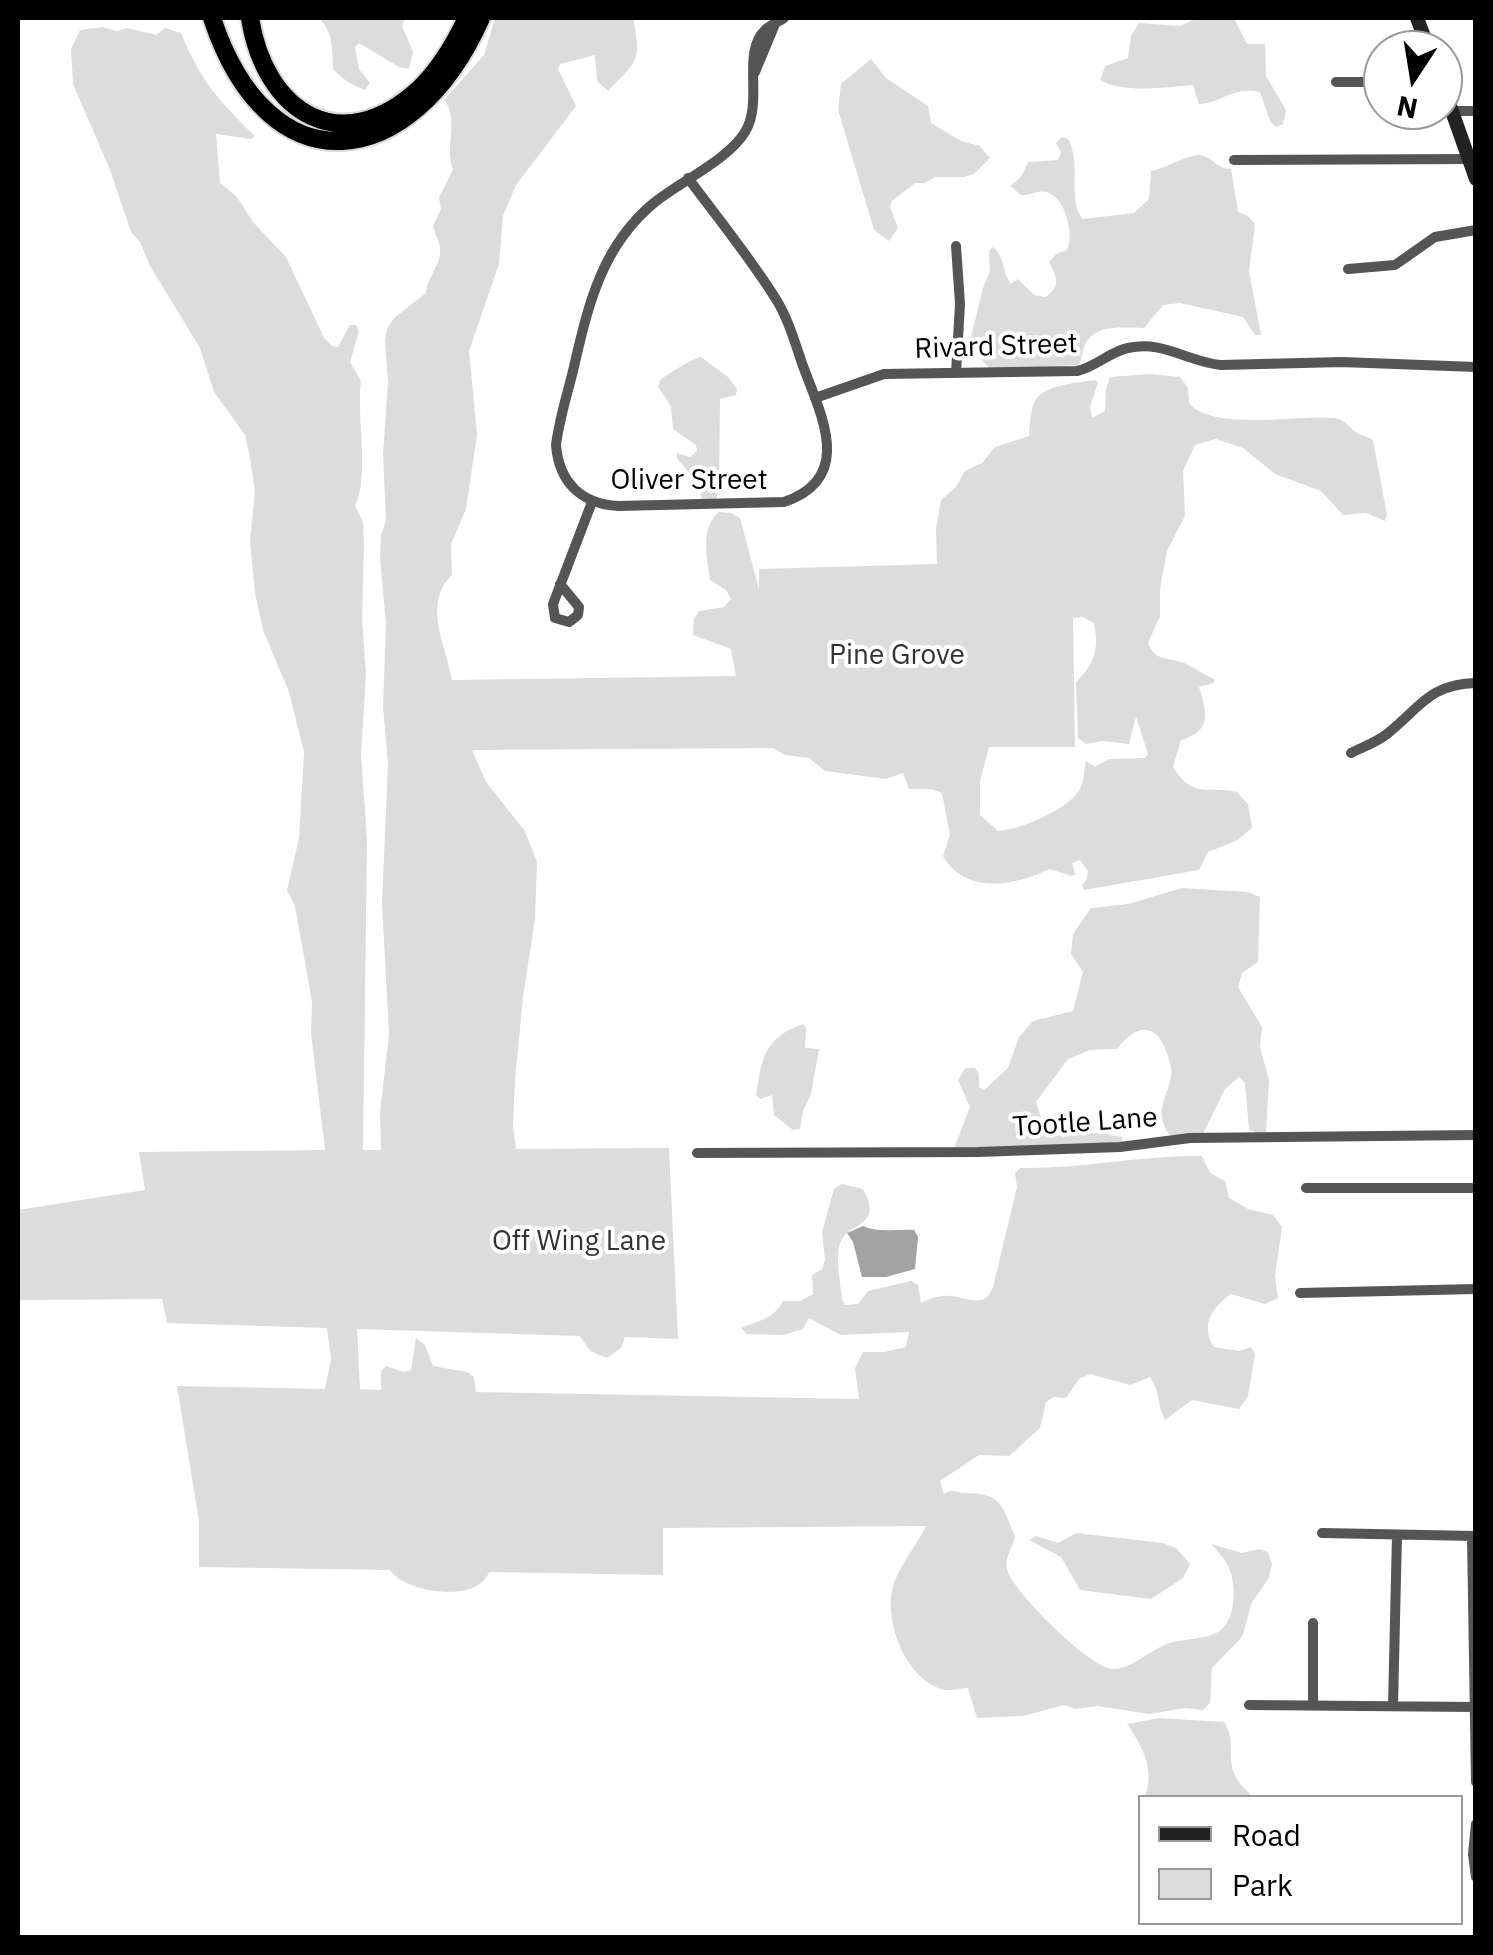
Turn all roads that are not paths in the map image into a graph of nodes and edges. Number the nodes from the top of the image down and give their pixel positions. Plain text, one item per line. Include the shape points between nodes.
1 (212, 18) edge
2 (250, 18) edge
3 (467, 18) edge
4 (481, 18) edge
5 (780, 21) edge
6 (1336, 82) dead end
7 (1363, 82) edge
8 (1460, 130) edge
9 (1470, 159) junction
10 (1234, 160) dead end
11 (688, 178) junction
12 (1476, 179) edge
13 (1476, 230) edge
14 (956, 246) dead end
15 (1348, 268) dead end
16 (1476, 367) edge
17 (956, 373) junction
18 (815, 398) junction
19 (592, 502) junction
20 (560, 584) dead end
21 (1476, 683) edge
22 (1351, 753) dead end
23 (1476, 1135) edge
24 (697, 1153) dead end
25 (1306, 1188) dead end
26 (1476, 1188) edge
27 (1476, 1288) edge
28 (1300, 1293) dead end
29 (1322, 1533) dead end
30 (1397, 1535) junction
31 (1474, 1536) edge
32 (1313, 1623) dead end
33 (1249, 1705) dead end
34 (1314, 1705) junction
35 (1393, 1706) junction
36 (1475, 1707) edge
37 (1476, 1782) edge
38 (1476, 1824) edge
39 (1476, 1878) edge

1 - 4 highway via 232,66 267,108 297,130 340,142 386,131 420,108 450,73
2 - 3 highway via 260,59 283,97 310,116 341,122 375,116 410,96 436,70
5 - 11 street, Oliver Street via 756,44 744,135
6 - 7 street
8 - 9 main road
9 - 10 street
9 - 12 main road
11 - 18 street, Oliver Street via 778,301
11 - 19 street, Oliver Street via 626,231 592,293 556,446 566,480
13 - 15 street via 1436,237 1395,266
14 - 17 street
16 - 17 street, Rivard Street via 1221,365 1150,346 1124,349 1077,371
17 - 18 street, Rivard Street via 877,375
18 - 19 street, Oliver Street via 828,452 817,481 797,498 771,504
19 - 20 street
21 - 22 street via 1431,693 1387,734
23 - 24 street, Tootle Lane via 1190,1138 978,1152
25 - 26 street
27 - 28 street
29 - 30 street
30 - 31 street
30 - 35 street
31 - 36 street
32 - 34 street
33 - 34 street
34 - 35 street
35 - 36 street
36 - 37 street
38 - 39 street

